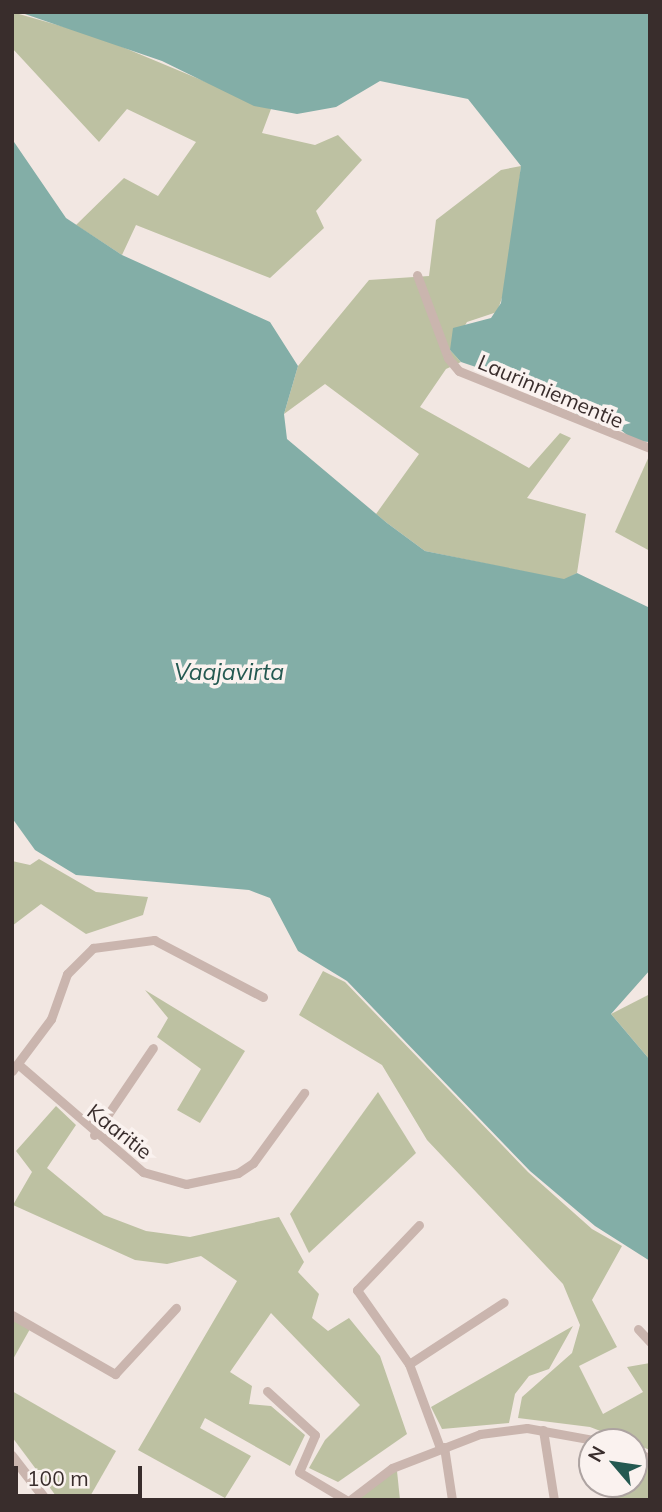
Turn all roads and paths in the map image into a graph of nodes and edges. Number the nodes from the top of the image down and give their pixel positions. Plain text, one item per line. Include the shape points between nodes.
1 (417, 275) dead end
2 (650, 448) edge
3 (264, 997) dead end
4 (153, 1048) dead end
5 (15, 1068) edge
6 (304, 1093) dead end
7 (94, 1135) junction
8 (419, 1225) dead end
9 (504, 1302) dead end
10 (176, 1308) dead end
11 (12, 1315) edge
12 (638, 1329) dead end
13 (650, 1342) edge
14 (409, 1364) junction
15 (267, 1391) dead end
16 (543, 1430) junction
17 (578, 1437) edge
18 (442, 1448) junction
19 (12, 1455) edge
20 (46, 1500) edge
21 (348, 1500) edge
22 (452, 1500) edge
23 (554, 1500) edge

1 - 2 street, Laurinniementie via 448,358 460,370
3 - 5 street via 154,940 93,948 66,974 51,1019
4 - 7 street
5 - 7 street, Kaaritie
6 - 7 street, Kaaritie via 253,1163 209,1182 161,1181
8 - 14 street via 357,1290
9 - 14 street
10 - 11 street via 116,1374
12 - 13 street
14 - 18 street
15 - 21 street via 315,1435 299,1472
16 - 17 street
16 - 18 street via 480,1434
16 - 23 street
18 - 21 street via 370,1479
18 - 22 street
19 - 20 street

